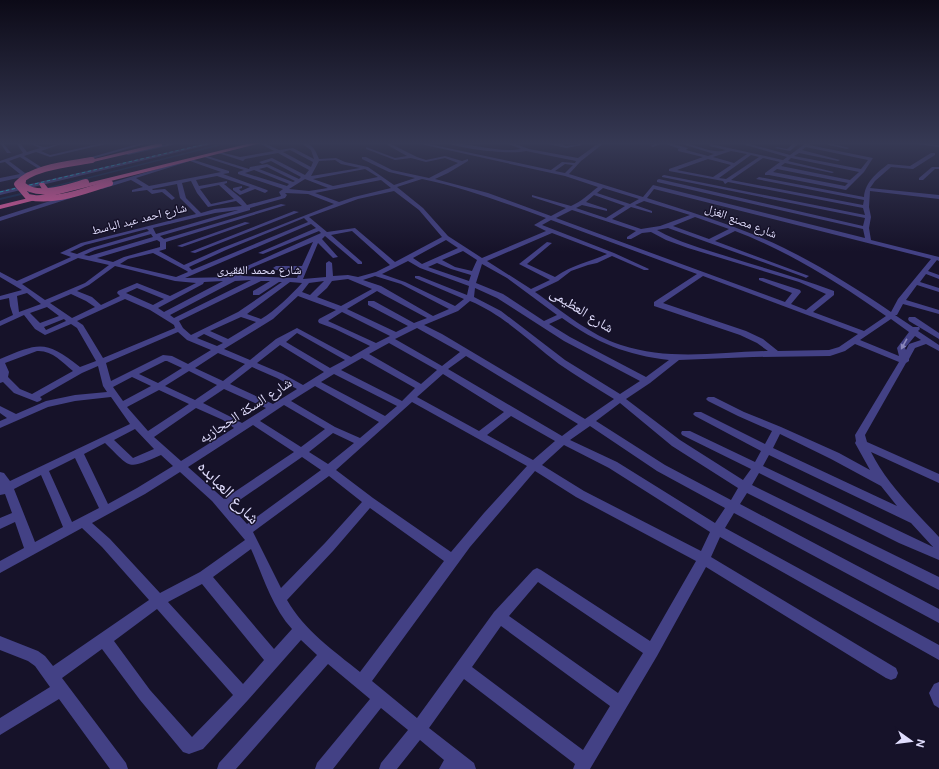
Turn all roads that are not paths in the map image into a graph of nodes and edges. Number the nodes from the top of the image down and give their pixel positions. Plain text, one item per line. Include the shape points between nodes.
1 (23, 179) edge
2 (25, 179) edge
3 (87, 179) edge
4 (101, 179) edge
5 (102, 179) edge
6 (113, 179) edge
7 (113, 179) edge
8 (129, 179) edge
9 (133, 179) edge
10 (166, 179) edge
11 (194, 179) joint
12 (257, 179) edge
13 (279, 179) edge
14 (316, 179) edge
15 (331, 179) edge
16 (349, 179) edge
17 (357, 179) edge
18 (382, 179) edge
19 (420, 179) edge
20 (430, 179) edge
21 (579, 179) edge
22 (580, 179) edge
23 (680, 179) edge
24 (713, 179) edge
25 (723, 179) edge
26 (759, 179) joint
27 (799, 179) edge
28 (824, 179) edge
29 (835, 179) edge
30 (854, 179) edge
31 (874, 179) edge
32 (109, 180) junction
33 (232, 180) joint
34 (299, 180) edge
35 (337, 180) junction
36 (728, 180) junction
37 (659, 181) joint
38 (176, 182) junction
39 (851, 182) junction
40 (220, 183) junction
41 (820, 183) junction
42 (294, 184) junction
43 (354, 184) junction
44 (707, 184) junction
45 (247, 185) junction
46 (750, 185) junction
47 (602, 186) junction
48 (721, 186) junction
49 (256, 187) junction
50 (332, 187) junction
51 (653, 187) junction
52 (197, 188) junction
53 (394, 188) junction
54 (867, 188) junction
55 (285, 189) junction
56 (22, 191) junction
57 (44, 191) junction
58 (134, 191) dead end
59 (266, 191) dead end
60 (743, 191) junction
61 (151, 192) junction
62 (0, 193) edge
63 (309, 193) junction
64 (592, 193) junction
65 (939, 193) edge
66 (534, 196) dead end
67 (172, 198) dead end
68 (645, 198) junction
69 (239, 199) junction
70 (867, 199) junction
71 (735, 200) junction
72 (270, 201) junction
73 (53, 202) junction
74 (339, 204) junction
75 (582, 204) junction
76 (0, 205) edge
77 (283, 205) junction
78 (210, 206) junction
79 (630, 206) junction
80 (730, 206) junction
81 (866, 207) junction
82 (247, 208) junction
83 (572, 208) junction
84 (605, 210) dead end
85 (215, 211) junction
86 (296, 212) junction
87 (650, 212) dead end
88 (254, 214) junction
89 (200, 215) junction
90 (695, 215) junction
91 (304, 216) junction
92 (868, 216) junction
93 (551, 218) junction
94 (0, 219) edge
95 (216, 219) junction
96 (607, 220) junction
97 (312, 222) junction
98 (223, 224) junction
99 (669, 226) junction
100 (235, 227) junction
101 (866, 228) junction
102 (735, 229) junction
103 (641, 230) junction
104 (652, 230) junction
105 (551, 231) junction
106 (244, 232) junction
107 (321, 235) junction
108 (157, 236) junction
109 (446, 236) junction
110 (629, 238) dead end
111 (709, 241) junction
112 (868, 241) junction
113 (549, 243) dead end
114 (464, 248) junction
115 (154, 251) junction
116 (193, 252) junction
117 (63, 253) joint
118 (261, 253) dead end
119 (612, 254) junction
120 (795, 254) junction
121 (76, 256) junction
122 (205, 257) junction
123 (335, 257) dead end
124 (90, 258) junction
125 (408, 258) junction
126 (937, 259) edge
127 (437, 260) junction
128 (104, 261) junction
129 (481, 261) junction
130 (329, 263) dead end
131 (360, 263) dead end
132 (114, 264) junction
133 (394, 265) junction
134 (185, 267) junction
135 (422, 267) junction
136 (276, 268) dead end
137 (305, 268) junction
138 (646, 269) dead end
139 (193, 272) junction
140 (925, 272) junction
141 (0, 274) edge
142 (376, 274) junction
143 (474, 274) junction
144 (702, 274) junction
145 (806, 276) dead end
146 (939, 276) edge
147 (417, 277) dead end
148 (235, 278) junction
149 (260, 278) junction
150 (176, 279) junction
151 (356, 279) junction
152 (761, 279) dead end
153 (277, 280) junction
154 (288, 280) junction
155 (329, 280) junction
156 (556, 280) junction
157 (204, 281) junction
158 (303, 281) junction
159 (917, 283) junction
160 (472, 285) junction
161 (378, 288) junction
162 (20, 289) junction
163 (939, 290) edge
164 (73, 292) junction
165 (530, 292) junction
166 (0, 293) edge
167 (256, 293) dead end
168 (297, 293) junction
169 (125, 296) junction
170 (312, 297) junction
171 (0, 298) edge
172 (170, 299) junction
173 (469, 299) junction
174 (901, 300) junction
175 (371, 303) dead end
176 (45, 304) junction
177 (786, 305) junction
178 (99, 307) junction
179 (153, 308) junction
180 (455, 309) junction
181 (343, 310) junction
182 (939, 312) edge
183 (807, 313) junction
184 (22, 314) junction
185 (241, 314) junction
186 (893, 314) junction
187 (164, 315) junction
188 (563, 315) junction
189 (69, 318) junction
190 (434, 318) junction
191 (912, 319) dead end
192 (262, 322) junction
193 (0, 324) edge
194 (542, 324) junction
195 (176, 325) junction
196 (415, 326) junction
197 (914, 330) junction
198 (205, 332) junction
199 (865, 334) junction
200 (392, 337) junction
201 (190, 338) junction
202 (934, 340) edge
203 (280, 341) junction
204 (854, 341) junction
205 (228, 342) junction
206 (376, 346) junction
207 (618, 347) junction
208 (939, 349) edge
209 (217, 350) junction
210 (465, 352) junction
211 (775, 353) junction
212 (362, 354) junction
213 (602, 358) junction
214 (677, 358) junction
215 (351, 360) junction
216 (905, 361) junction
217 (0, 362) edge
218 (101, 362) junction
219 (250, 363) junction
220 (189, 368) junction
221 (442, 369) junction
222 (79, 371) junction
223 (332, 371) junction
224 (132, 374) junction
225 (2, 379) edge
226 (647, 381) junction
227 (314, 382) junction
228 (225, 384) junction
229 (159, 386) junction
230 (420, 387) junction
231 (303, 389) junction
232 (111, 390) junction
233 (33, 397) junction
234 (411, 398) junction
235 (621, 399) junction
236 (712, 399) dead end
237 (284, 401) junction
238 (46, 404) junction
239 (196, 405) junction
240 (403, 405) junction
241 (121, 406) junction
242 (274, 408) junction
243 (0, 409) edge
244 (511, 411) junction
245 (698, 414) dead end
246 (15, 418) junction
247 (253, 421) junction
248 (386, 421) junction
249 (588, 422) junction
250 (0, 425) edge
251 (136, 425) junction
252 (242, 428) junction
253 (332, 429) junction
254 (778, 429) junction
255 (686, 433) dead end
256 (480, 436) junction
257 (147, 437) junction
258 (107, 438) junction
259 (564, 441) junction
260 (361, 442) junction
261 (860, 443) junction
262 (766, 449) junction
263 (162, 450) junction
264 (78, 452) junction
265 (302, 452) junction
266 (535, 466) junction
267 (181, 467) junction
268 (757, 468) junction
269 (43, 469) junction
270 (329, 470) junction
271 (0, 476) edge
272 (939, 479) edge
273 (887, 485) junction
274 (745, 487) junction
275 (4, 489) edge
276 (369, 501) junction
277 (224, 505) junction
278 (733, 506) junction
279 (105, 510) junction
280 (18, 515) junction
281 (914, 519) junction
282 (82, 522) junction
283 (0, 524) edge
284 (69, 529) junction
285 (717, 530) junction
286 (249, 536) junction
287 (939, 545) edge
288 (31, 550) junction
289 (939, 555) edge
290 (704, 559) junction
291 (453, 560) junction
292 (0, 567) edge
293 (204, 576) junction
294 (939, 584) edge
295 (279, 599) junction
296 (158, 602) junction
297 (939, 616) edge
298 (499, 617) junction
299 (300, 630) junction
300 (104, 639) junction
301 (0, 643) edge
302 (652, 651) junction
303 (939, 653) edge
304 (327, 654) junction
305 (273, 660) junction
306 (462, 668) junction
307 (891, 673) dead end
308 (56, 682) junction
309 (362, 682) junction
310 (939, 689) edge
311 (243, 694) junction
312 (381, 697) junction
313 (939, 700) edge
314 (621, 704) junction
315 (0, 727) edge
316 (419, 729) junction
317 (451, 764) edge
318 (583, 766) edge
319 (120, 769) edge
320 (225, 769) edge
321 (323, 769) edge
322 (387, 769) edge
323 (468, 769) edge

1 - 56 highway, bridge via 18,183
2 - 32 highway, bridge via 22,184 32,190 50,190
3 - 57 street
4 - 57 highway
5 - 57 highway
6 - 32 highway
7 - 32 highway
8 - 73 street
9 - 61 street
10 - 38 street
11 - 38 street
11 - 52 street
12 - 55 street
13 - 42 street
14 - 50 street
15 - 35 street
16 - 43 street
17 - 43 street
18 - 53 street, شارع العظيمى
19 - 53 street
20 - 93 street via 466,188
21 - 47 street, شارع مصنع الغزل
22 - 68 street, شارع مصنع الغزل
23 - 44 street
24 - 44 street
25 - 36 street
26 - 46 street
26 - 70 street
27 - 41 street
28 - 41 street
29 - 39 street
30 - 39 street
31 - 54 street
32 - 56 highway, bridge via 67,196 49,199 31,198
33 - 40 street
33 - 45 street
34 - 42 street
35 - 43 street
35 - 50 street
36 - 46 street
36 - 48 street
37 - 51 street
37 - 71 street
38 - 61 street
38 - 89 street via 183,198
39 - 41 street via 846,188
40 - 52 street
40 - 69 street
42 - 55 street
44 - 48 street
45 - 49 street
45 - 49 street via 235,189 240,193
46 - 60 street
46 - 81 street
47 - 64 street
47 - 68 street, شارع مصنع الغزل
48 - 60 street
49 - 59 street
50 - 63 street
51 - 68 street
51 - 80 street
52 - 78 street
53 - 74 street
53 - 109 street, شارع العظيمى via 421,209
54 - 65 street
54 - 70 street
55 - 63 street
55 - 72 street via 282,193 284,196
56 - 76 highway
57 - 62 street
57 - 73 highway
57 - 76 highway via 28,199
58 - 61 street
60 - 71 street
60 - 92 street
61 - 67 street via 164,190
63 - 74 street
64 - 75 street
64 - 79 street
66 - 83 street
68 - 79 street
68 - 90 street, شارع مصنع الغزل
68 - 120 street, شارع مصنع الغزل via 754,233
69 - 78 street
69 - 82 street
70 - 81 street
71 - 80 street
71 - 101 street
72 - 77 street
72 - 82 street, شارع احمد عبد الباسط
73 - 94 street
74 - 91 street
75 - 83 street
75 - 84 street
77 - 86 street
77 - 88 street
78 - 85 street
79 - 87 street
79 - 96 street
80 - 112 street
81 - 92 street
82 - 85 street, شارع احمد عبد الباسط
82 - 95 street
83 - 93 street
83 - 96 street
85 - 89 street, شارع احمد عبد الباسط
86 - 91 street
86 - 106 street
88 - 98 street
88 - 100 street via 260,218
89 - 108 street, شارع احمد عبد الباسط
90 - 99 street
90 - 102 street, شارع مصنع الغزل
91 - 97 street
91 - 122 street
92 - 101 street
93 - 105 street via 537,225
93 - 144 street
95 - 98 street
95 - 108 street
96 - 103 street
97 - 107 street
97 - 139 street
98 - 108 street
99 - 104 street
99 - 111 street
100 - 106 street
100 - 116 street via 180,246
101 - 112 street
102 - 111 street
102 - 120 street, شارع مصنع الغزل
103 - 104 street
103 - 110 street
104 - 183 street via 690,247 801,281 831,293
105 - 119 street
105 - 129 street
106 - 116 street
107 - 118 street
107 - 123 street
107 - 131 street
107 - 133 street via 353,229
107 - 137 street
107 - 148 street via 249,267
108 - 115 street via 164,248
108 - 117 street, شارع احمد عبد الباسط via 83,244
108 - 121 street via 93,249
108 - 124 street
108 - 128 street
109 - 114 street, شارع العظيمى
109 - 125 street, شارع محمد الفقيرى
111 - 145 street
112 - 126 street
113 - 156 street via 522,264
114 - 127 street
114 - 129 street, شارع العظيمى
115 - 132 street
115 - 134 street
116 - 122 street
117 - 121 street, شارع محمد الفقيرى
119 - 138 street
119 - 156 street via 596,262 568,270
120 - 186 street, شارع مصنع الغزل
121 - 124 street, شارع محمد الفقيرى
121 - 162 street
122 - 134 street
124 - 128 street, شارع محمد الفقيرى
125 - 133 street, شارع محمد الفقيرى
125 - 135 street
126 - 140 street
127 - 135 street
127 - 143 street
128 - 132 street, شارع محمد الفقيرى
129 - 143 street
129 - 165 street, شارع العظيمى
130 - 155 street
132 - 150 street, شارع محمد الفقيرى
132 - 164 street
133 - 142 street, شارع محمد الفقيرى
134 - 139 street
135 - 160 street
136 - 137 street
137 - 158 street
139 - 150 street
140 - 146 street
140 - 159 street
141 - 162 street, شارع العبابده
142 - 151 street, شارع محمد الفقيرى
142 - 180 street via 403,283
143 - 160 street
144 - 177 street
144 - 211 street via 657,304 743,332
147 - 173 street
148 - 149 street, شارع محمد الفقيرى
148 - 157 street, شارع محمد الفقيرى
148 - 187 street
149 - 153 street, شارع محمد الفقيرى
149 - 195 street
150 - 157 street, شارع محمد الفقيرى
151 - 155 street, شارع محمد الفقيرى via 349,277
151 - 161 street
152 - 177 street via 797,292
153 - 154 street, شارع محمد الفقيرى
153 - 167 street
154 - 158 street, شارع محمد الفقيرى
154 - 185 street
155 - 158 street, شارع محمد الفقيرى
155 - 170 street via 324,288
156 - 165 street
157 - 172 street
158 - 168 street
159 - 163 street
159 - 174 street
160 - 173 street via 473,292
160 - 194 street via 500,296
161 - 181 street
161 - 190 street
162 - 166 street
162 - 171 street
162 - 176 street, شارع العبابده
162 - 184 street via 12,305 14,311
164 - 176 street
164 - 178 street via 84,295
165 - 188 street, شارع العظيمى
168 - 170 street
168 - 192 street
169 - 172 street via 121,292 137,285
169 - 178 street
169 - 179 street
170 - 181 street
172 - 179 street
173 - 180 street, شارع السكة الحجازيه
173 - 235 street via 498,313 562,362
174 - 182 street
174 - 186 street
175 - 196 street
176 - 184 street
176 - 189 street, شارع العبابده
177 - 183 street
178 - 189 street
179 - 187 street
180 - 190 street, شارع السكة الحجازيه
181 - 200 street
181 - 206 street via 322,321
183 - 199 street
184 - 189 street via 38,327
184 - 193 street
185 - 192 street
185 - 198 street
186 - 197 street, شارع مصنع الغزل
186 - 199 street, شارع العظيمى
187 - 195 street
188 - 194 street
188 - 207 street, شارع العظيمى via 596,337
189 - 218 street, شارع العبابده via 80,327
190 - 196 street, شارع السكة الحجازيه
191 - 202 street
192 - 205 street
194 - 213 street
195 - 201 street
195 - 218 street
196 - 200 street, شارع السكة الحجازيه
196 - 210 street
197 - 202 street, شارع مصنع الغزل
197 -> 216 street via 901,348
198 - 201 street
198 - 205 street
199 - 204 street, شارع العظيمى
200 - 206 street, شارع السكة الحجازيه
200 - 221 street
201 - 209 street
202 - 208 street, شارع مصنع الغزل
202 - 216 street via 912,346
203 - 215 street via 297,330
203 - 219 street
203 - 223 street
204 - 211 street, شارع العظيمى via 830,353
204 - 216 street
205 - 209 street
206 - 212 street, شارع السكة الحجازيه
207 - 213 street
207 - 214 street, شارع العظيمى
209 - 219 street
209 - 220 street
210 - 221 street
210 - 249 street
211 - 214 street, شارع العظيمى
212 - 215 street, شارع السكة الحجازيه
212 - 230 street
213 - 226 street
214 - 226 street
215 - 223 street, شارع السكة الحجازيه
216 - 261 street via 860,435
217 - 222 street via 43,348 53,352
217 - 225 street via 5,370
218 - 222 street
218 - 232 street, شارع العبابده
219 - 228 street
219 - 231 street
220 - 224 street via 166,357
220 - 228 street
220 - 229 street
221 - 230 street
221 - 244 street
222 - 233 street
223 - 227 street, شارع السكة الحجازيه
223 - 240 street
224 - 229 street
224 - 232 street
225 - 233 street via 17,391
226 - 235 street
227 - 231 street, شارع السكة الحجازيه
227 - 248 street
228 - 239 street
228 - 242 street
229 - 239 street
229 - 241 street
230 - 234 street
231 - 237 street, شارع السكة الحجازيه
232 - 238 street
232 - 241 street, شارع العبابده
233 - 238 street
234 - 240 street
234 - 256 street
235 - 249 street
235 - 274 street via 676,443
236 - 254 street
237 - 242 street, شارع السكة الحجازيه
237 - 253 street
238 - 246 street
239 - 252 street
239 - 257 street
240 - 248 street
241 - 251 street, شارع العبابده
242 - 247 street, شارع السكة الحجازيه
243 - 246 street
244 - 256 street
244 - 259 street
245 - 262 street
246 - 250 street
247 - 252 street, شارع السكة الحجازيه
247 - 265 street
248 - 260 street
249 - 259 street
249 - 278 street via 662,468
251 - 257 street, شارع العبابده
251 - 258 street
252 - 267 street, شارع السكة الحجازيه
253 - 260 street
253 - 265 street
254 - 262 street
254 - 273 street via 835,456
255 - 268 street
256 - 266 street
257 - 263 street, شارع العبابده
258 - 263 street via 131,462
258 - 264 street
259 - 266 street
259 - 285 street via 603,459
260 - 270 street
261 - 272 street
261 - 273 street
262 - 268 street
262 - 281 street
263 - 267 street, شارع العبابده
264 - 269 street
264 - 279 street
265 - 270 street
265 - 277 street
266 - 290 street via 580,494
266 - 291 street
267 - 277 street, شارع العبابده
267 - 279 street, شارع السكة الحجازيه
268 - 274 street
268 - 289 street
269 - 275 street
269 - 284 street
270 - 276 street
270 - 286 street
271 - 275 street
273 - 281 street
274 - 278 street
274 - 294 street
275 - 280 street
276 - 291 street
276 - 295 street
277 - 286 street, شارع العبابده
278 - 285 street
278 - 297 street
279 - 282 street, شارع السكة الحجازيه
280 - 283 street
280 - 288 street
281 - 287 street
282 - 284 street, شارع السكة الحجازيه
282 - 296 street via 106,543
284 - 288 street, شارع السكة الحجازيه
285 - 290 street
285 - 303 street
286 - 293 street
286 - 295 street, شارع العبابده
288 - 292 street, شارع السكة الحجازيه
290 - 302 street
290 - 307 street
291 - 309 street
293 - 296 street
293 - 305 street
295 - 299 street, شارع العبابده
296 - 300 street
296 - 311 street
298 - 302 street via 537,574
298 - 306 street
298 - 314 street
299 - 304 street, شارع العبابده
299 - 305 street
300 - 308 street
300 - 311 street via 145,695 189,746 197,743
301 - 308 street via 33,656
302 - 314 street
304 - 309 street, شارع العبابده
304 - 320 street
305 - 311 street
306 - 316 street
306 - 318 street
308 - 315 street
308 - 319 street
309 - 312 street, شارع العبابده
310 - 313 street via 936,693
312 - 316 street, شارع العبابده
312 - 321 street
314 - 318 street
316 - 317 street, شارع العبابده
316 - 322 street
317 - 323 street, شارع العبابده

